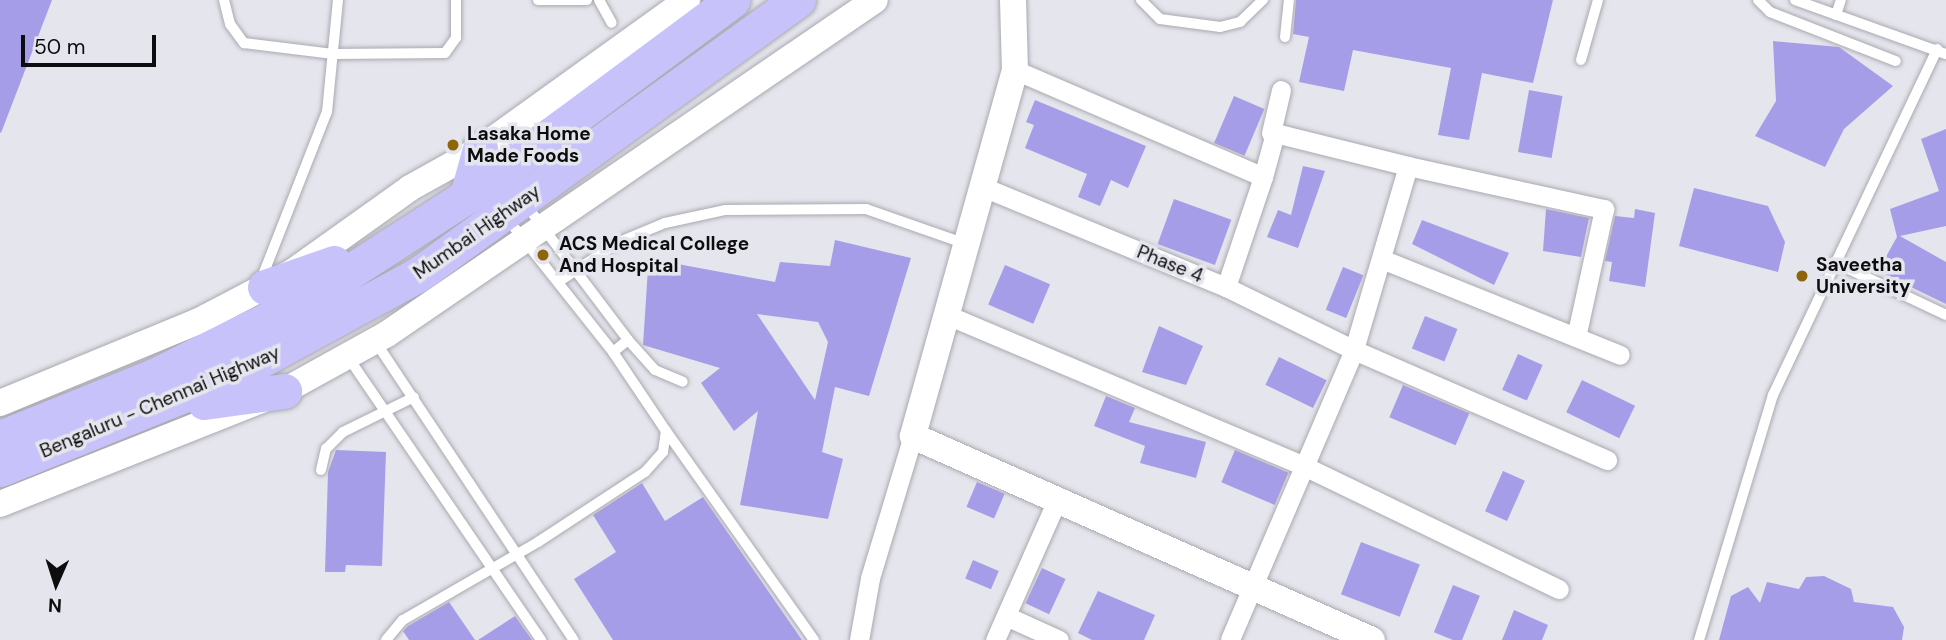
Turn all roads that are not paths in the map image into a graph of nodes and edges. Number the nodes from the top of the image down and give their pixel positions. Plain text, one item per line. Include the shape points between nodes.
1 (224, 0) edge
2 (338, 0) edge
3 (456, 0) edge
4 (538, 0) edge
5 (587, 0) edge
6 (599, 0) edge
7 (687, 0) edge
8 (732, 0) edge
9 (798, 0) edge
10 (875, 0) edge
11 (1013, 0) edge
12 (1141, 0) edge
13 (1263, 0) edge
14 (1289, 0) edge
15 (1598, 0) edge
16 (1758, 0) edge
17 (1795, 0) edge
18 (1841, 0) edge
19 (1836, 15) junction
20 (612, 23) dead end
21 (1285, 37) dead end
22 (1941, 51) edge
23 (333, 54) junction
24 (1581, 60) dead end
25 (1896, 61) dead end
26 (1015, 70) junction
27 (1281, 90) dead end
28 (1271, 133) junction
29 (480, 149) junction
30 (1408, 166) junction
31 (1263, 177) junction
32 (983, 187) junction
33 (467, 196) junction
34 (524, 221) junction
35 (415, 231) junction
36 (967, 244) junction
37 (1384, 260) junction
38 (1834, 262) junction
39 (573, 270) junction
40 (341, 278) joint
41 (558, 282) junction
42 (1226, 287) junction
43 (261, 290) junction
44 (355, 309) joint
45 (1946, 314) edge
46 (947, 315) junction
47 (1576, 337) junction
48 (628, 340) junction
49 (379, 347) junction
50 (1354, 350) junction
51 (612, 352) junction
52 (1620, 355) dead end
53 (347, 356) junction
54 (683, 382) dead end
55 (284, 391) junction
56 (414, 397) junction
57 (0, 403) edge
58 (386, 411) junction
59 (666, 431) junction
60 (914, 436) junction
61 (4, 457) edge
62 (1607, 460) dead end
63 (1304, 467) junction
64 (321, 470) dead end
65 (1057, 500) junction
66 (0, 504) edge
67 (514, 554) junction
68 (488, 568) junction
69 (1255, 586) junction
70 (1559, 589) dead end
71 (1006, 616) junction
72 (386, 640) edge
73 (541, 640) edge
74 (574, 640) edge
75 (814, 640) edge
76 (859, 640) edge
77 (995, 640) edge
78 (1059, 640) edge
79 (1230, 640) edge
80 (1372, 640) edge
81 (1699, 640) edge

1 - 23 lane via 230,24 244,43
2 - 23 lane
3 - 23 lane via 456,38 445,53
4 - 5 lane
6 - 20 lane
7 - 29 street
8 - 33 highway, Mumbai Highway
9 - 34 highway, Mumbai Highway
10 - 34 street
11 - 26 street
12 - 13 lane via 1160,19 1220,27 1248,16
14 - 21 lane
15 - 24 lane
16 - 25 lane via 1770,12
17 - 19 lane
18 - 19 lane
19 - 22 lane
22 - 38 lane
23 - 43 lane via 327,111
26 - 31 street
26 - 32 street
27 - 28 street
28 - 30 street
28 - 31 street
29 - 33 highway
29 - 43 street via 439,169
30 - 37 street
30 - 47 street via 1604,209
31 - 42 street
32 - 36 street
32 - 42 street, Phase 4
33 - 35 highway, Mumbai Highway
34 - 39 lane
34 - 41 lane
34 - 44 highway, Mumbai Highway
34 - 49 street
35 - 40 highway, Mumbai Highway
35 - 43 highway
36 - 39 lane via 866,209 725,211 665,223
36 - 46 street
37 - 47 street
37 - 50 street
38 - 45 lane
38 - 81 lane via 1769,407
39 - 41 lane
39 - 48 lane
40 - 61 highway, Bengaluru - Chennai Highway
41 - 51 lane
42 - 50 street, Phase 4
43 - 57 street
44 - 61 highway, Bengaluru - Chennai Highway via 234,374
46 - 60 street
46 - 63 street
47 - 52 street
48 - 51 lane
48 - 54 lane via 655,370
49 - 53 street
49 - 56 lane
50 - 62 street, Phase 4
50 - 63 street
51 - 59 lane
53 - 55 street
53 - 58 lane
55 - 61 highway via 226,395 53,458
55 - 66 street
56 - 58 lane
56 - 67 lane
58 - 64 lane via 343,432 326,449
58 - 68 lane
59 - 67 lane via 663,452 645,472
59 - 75 lane
60 - 65 street
60 - 76 street via 870,578
63 - 69 street
63 - 70 street
65 - 69 street
65 - 71 street
67 - 68 lane
67 - 74 lane
68 - 72 lane via 403,620
68 - 73 lane
69 - 79 street
69 - 80 street
71 - 77 street
71 - 78 street

